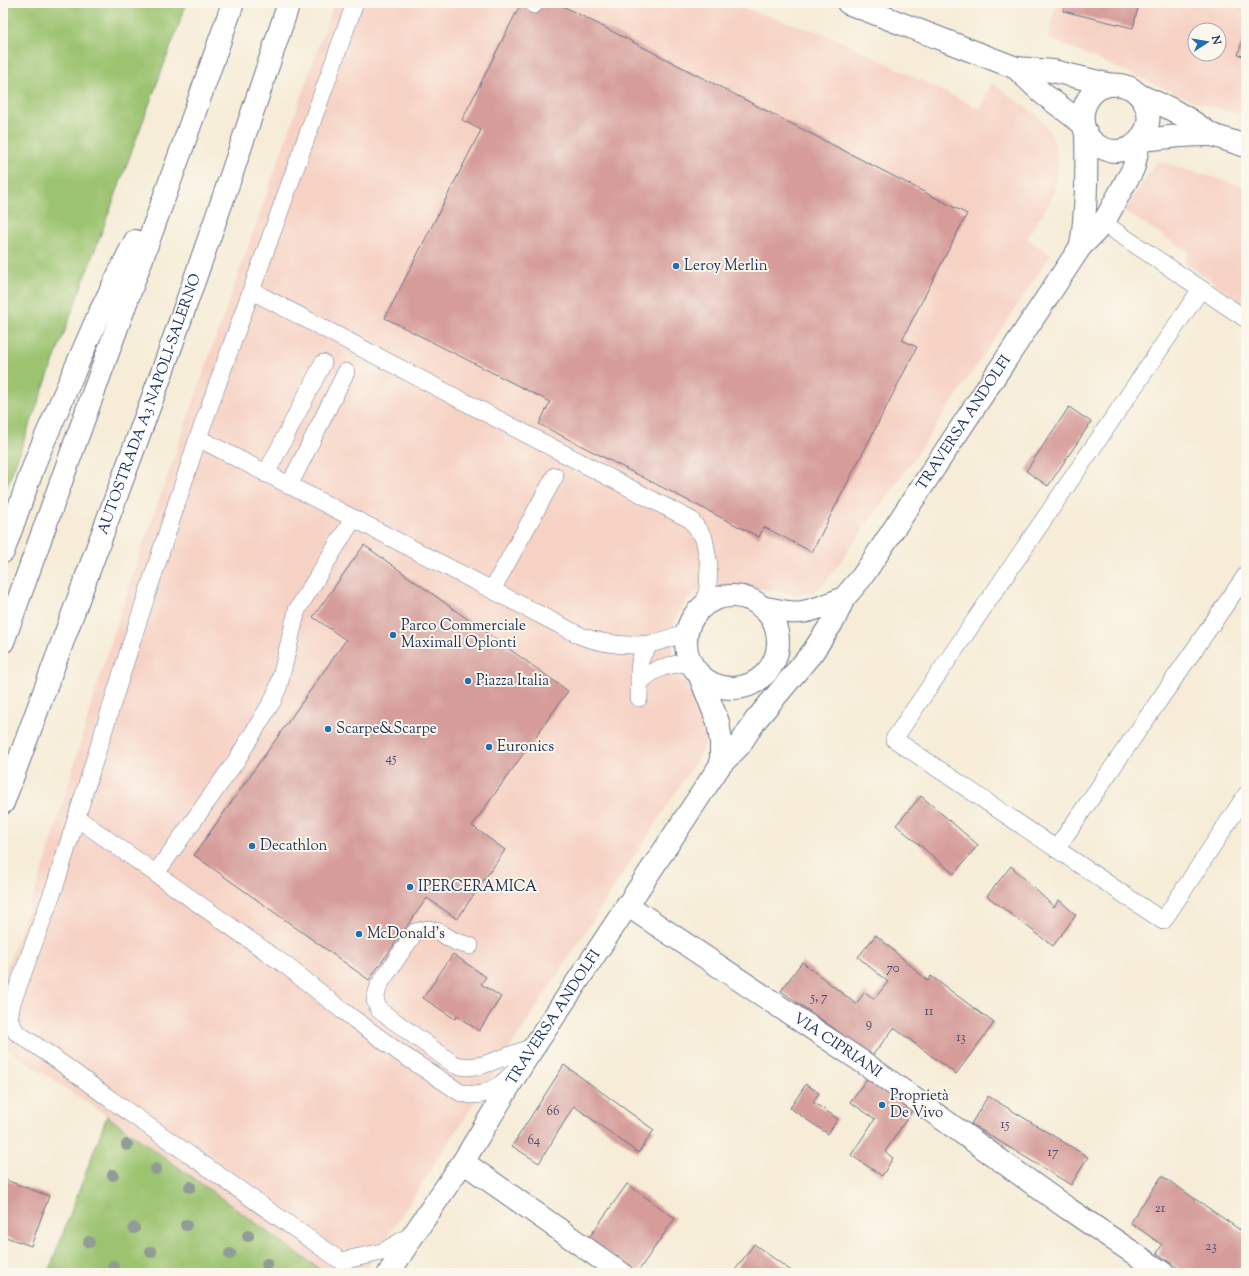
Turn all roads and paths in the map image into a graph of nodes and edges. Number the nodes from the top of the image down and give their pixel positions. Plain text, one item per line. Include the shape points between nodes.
1 (233, 3) edge
2 (289, 3) edge
3 (355, 3) edge
4 (848, 3) edge
5 (1016, 68) junction
6 (1111, 85) junction
7 (1139, 95) junction
8 (1084, 128) junction
9 (1212, 134) junction
10 (1140, 141) junction
11 (1246, 146) edge
12 (181, 151) junction
13 (1102, 223) junction
14 (1081, 246) junction
15 (1201, 289) junction
16 (252, 291) junction
17 (1246, 319) edge
18 (323, 363) dead end
19 (346, 372) dead end
20 (198, 438) junction
21 (266, 474) junction
22 (555, 476) dead end
23 (289, 486) junction
24 (353, 519) junction
25 (3, 552) edge
26 (1246, 575) edge
27 (492, 590) junction
28 (844, 598) junction
29 (704, 606) junction
30 (761, 607) junction
31 (687, 632) junction
32 (3, 642) edge
33 (650, 644) junction
34 (812, 653) junction
35 (695, 668) junction
36 (764, 675) junction
37 (755, 721) junction
38 (721, 764) junction
39 (1246, 795) edge
40 (3, 803) edge
41 (77, 818) junction
42 (1056, 849) junction
43 (156, 873) junction
44 (627, 905) junction
45 (470, 946) dead end
46 (533, 1048) junction
47 (522, 1065) junction
48 (463, 1162) junction
49 (414, 1234) junction
50 (388, 1273) edge
51 (621, 1273) edge
52 (1164, 1273) edge

1 - 12 main road
2 - 40 main road, AUTOSTRADA A3 NAPOLI-SALERNO via 166,360
3 - 16 lane
4 - 5 main road
5 - 6 main road via 1053,71
5 - 8 main road
6 - 7 main road via 1121,85
6 - 8 main road via 1102,87 1089,98 1082,115
7 - 9 main road via 1169,108
7 - 10 main road via 1148,113 1148,123
8 - 10 main road via 1091,140 1110,151 1123,150
8 - 14 main road, TRAVERSA ANDOLFI via 1086,198
9 - 10 main road
9 - 11 main road
10 - 13 main road, TRAVERSA ANDOLFI via 1134,167
12 - 25 main road via 99,314 37,457
12 - 32 main road
13 - 14 main road, TRAVERSA ANDOLFI
13 - 15 lane
14 - 28 main road, TRAVERSA ANDOLFI via 862,577
15 - 17 lane
15 - 42 lane via 894,738
16 - 20 lane
16 - 29 lane via 691,520 704,538 709,565
18 - 21 lane
19 - 23 lane
20 - 21 lane
20 - 41 lane
21 - 23 lane
22 - 27 lane
23 - 24 lane
24 - 27 lane
24 - 43 lane via 297,610 273,700 236,761
26 - 42 lane
27 - 33 lane via 581,636 600,643
28 - 30 main road, TRAVERSA ANDOLFI via 801,612
28 - 34 main road, TRAVERSA ANDOLFI via 834,620
29 - 30 main road via 718,598 732,596 748,599
29 - 31 main road via 693,617
30 - 36 main road via 768,614 777,633 778,643 773,663
31 - 33 lane
31 - 35 main road via 686,647
33 - 35 lane via 642,657 639,669 639,690 650,672 662,667
34 - 36 main road
34 - 37 main road, TRAVERSA ANDOLFI
35 - 36 main road via 708,682 730,688 752,684
35 - 38 main road via 718,722
36 - 37 main road, TRAVERSA ANDOLFI
37 - 38 main road, TRAVERSA ANDOLFI via 739,746
38 - 44 main road, TRAVERSA ANDOLFI
39 - 42 lane via 1162,921
41 - 43 lane
41 - 49 lane via 12,1003 9,1019 16,1032 341,1261 382,1252
43 - 47 lane via 288,967 394,1048 461,1093 483,1094 502,1084
44 - 46 main road, TRAVERSA ANDOLFI
44 - 52 main road, VIA CIPRIANI via 867,1065 1067,1208
45 - 46 lane via 428,929 415,932 379,985 375,1000 379,1010 455,1065 482,1065
46 - 47 main road, TRAVERSA ANDOLFI
47 - 48 main road, TRAVERSA ANDOLFI
48 - 49 main road, TRAVERSA ANDOLFI
48 - 51 main road
49 - 50 main road, TRAVERSA ANDOLFI

